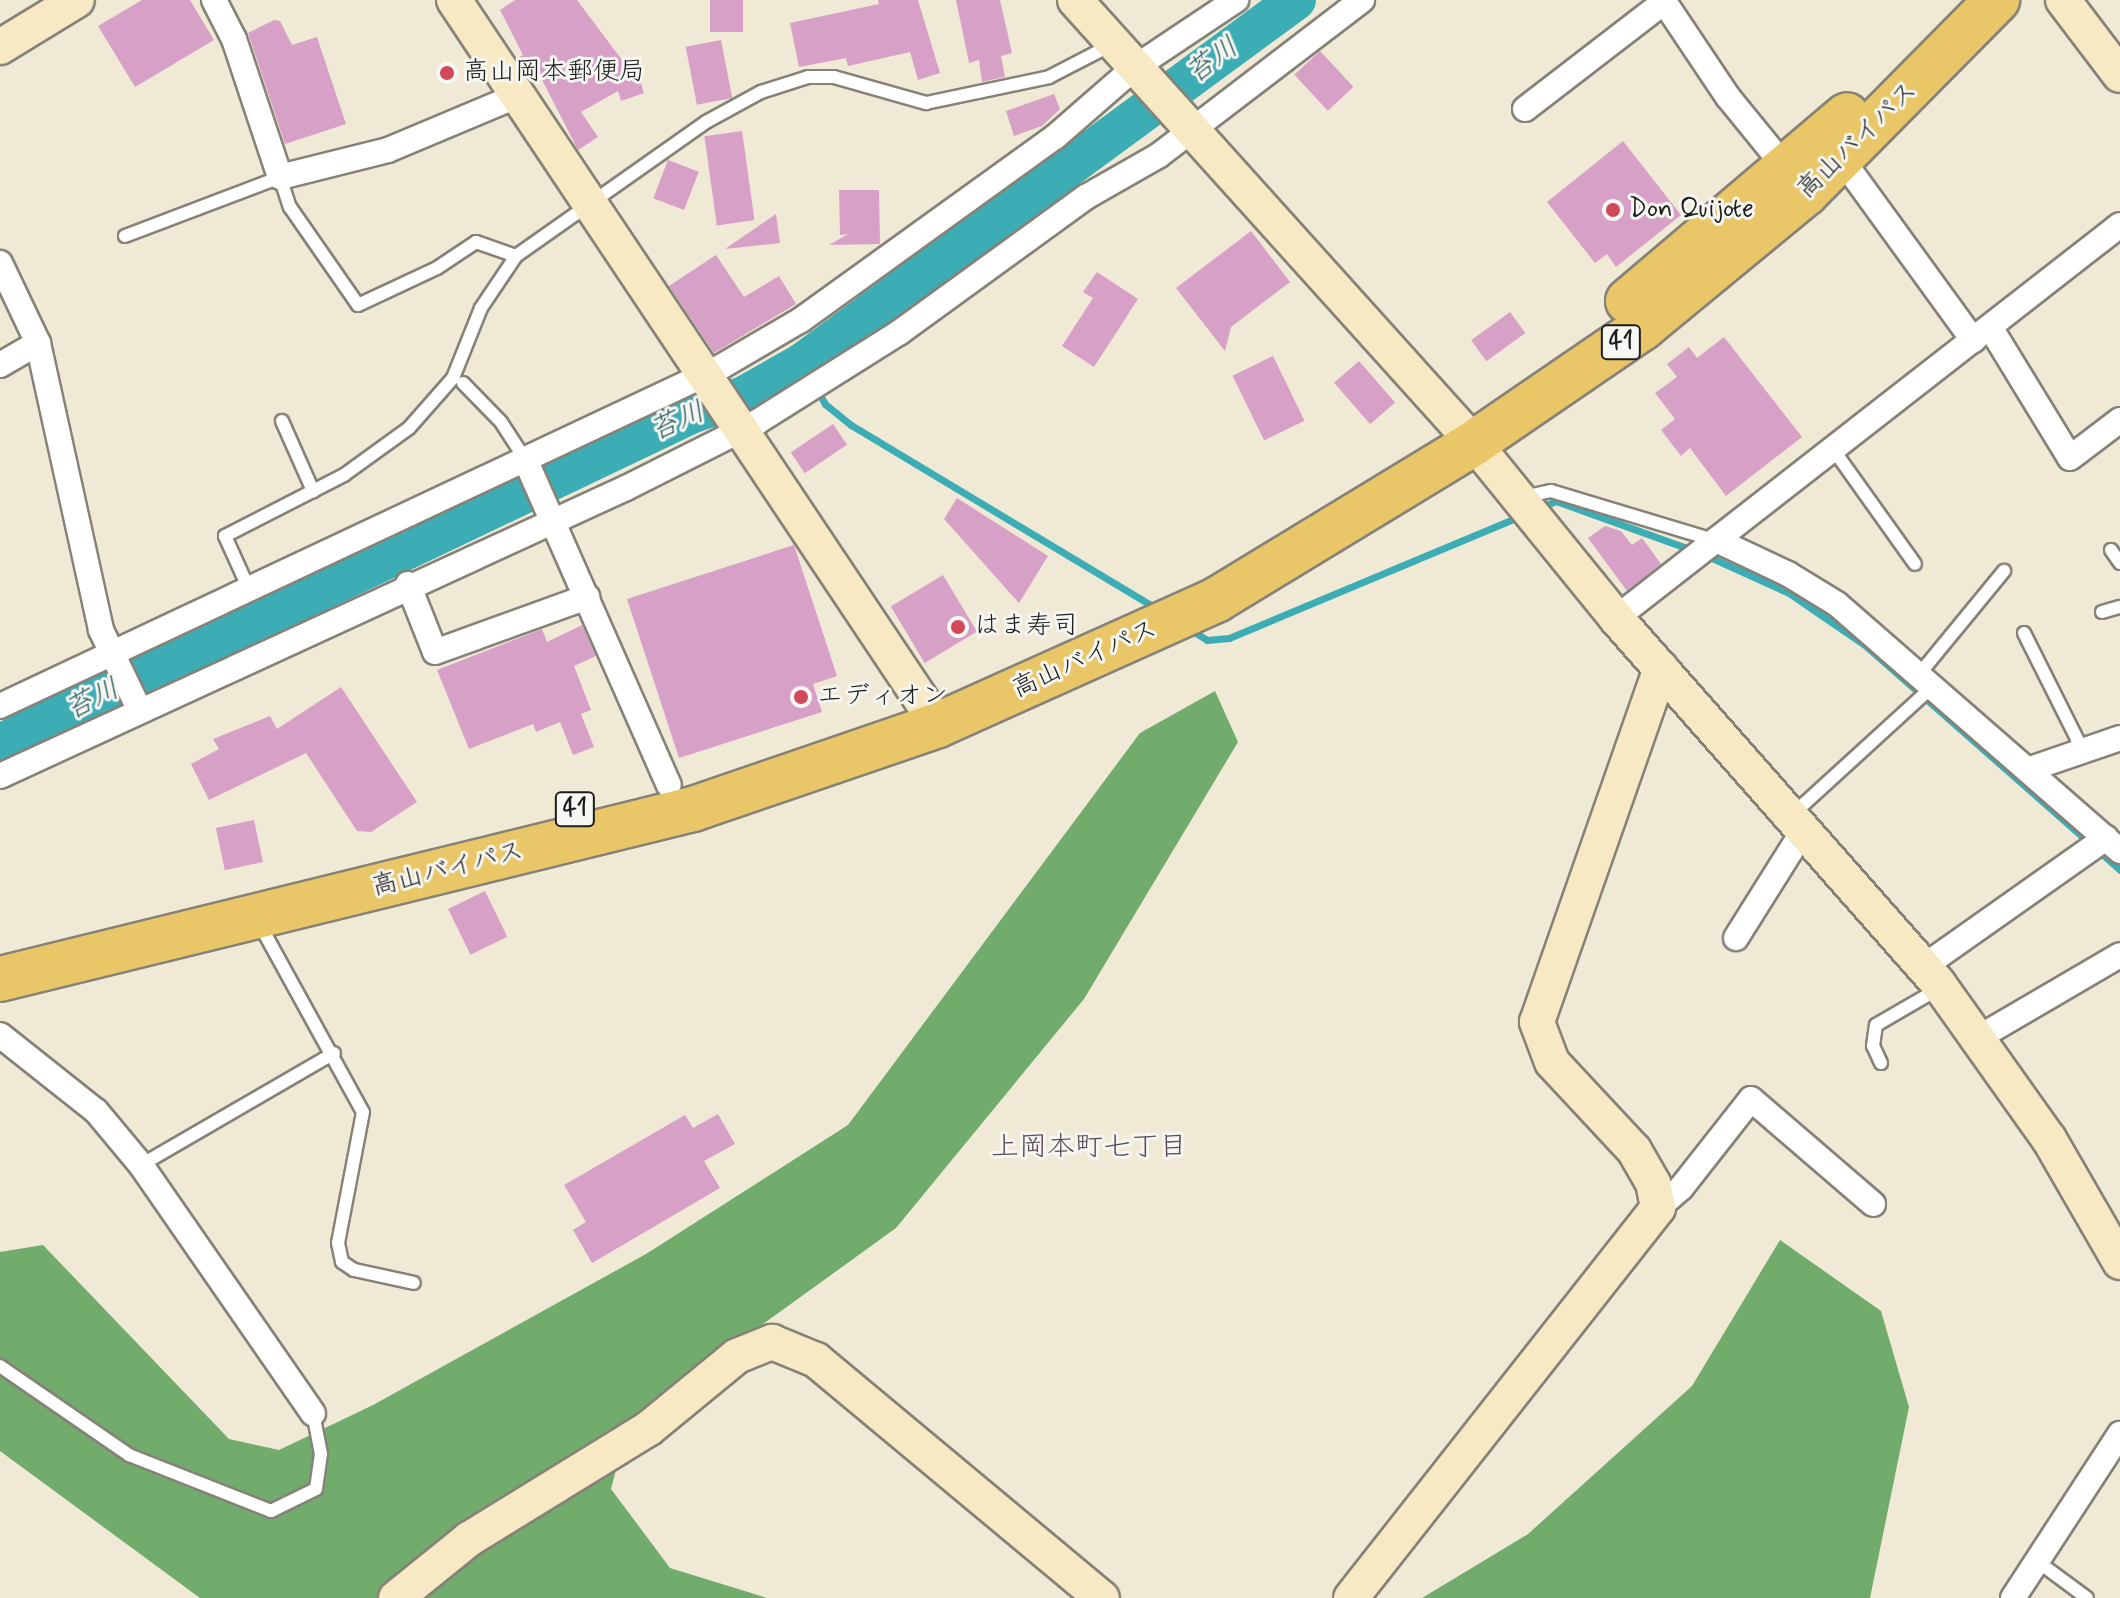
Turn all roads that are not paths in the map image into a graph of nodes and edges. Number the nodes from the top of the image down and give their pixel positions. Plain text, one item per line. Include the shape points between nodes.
1 (77, 0) edge
2 (214, 0) edge
3 (454, 0) edge
4 (1075, 0) edge
5 (1236, 0) edge
6 (1362, 0) edge
7 (1961, 0) edge
8 (1997, 0) edge
9 (2063, 0) edge
10 (1664, 1) edge
11 (0, 47) edge
12 (1130, 63) junction
13 (2120, 75) edge
14 (519, 95) junction
15 (1525, 109) dead end
16 (1186, 123) junction
17 (1786, 168) junction
18 (1851, 172) dead end
19 (280, 177) junction
20 (592, 206) junction
21 (2120, 225) edge
22 (125, 236) dead end
23 (516, 256) junction
24 (0, 263) edge
25 (1982, 333) junction
26 (38, 343) junction
27 (0, 365) edge
28 (706, 377) junction
29 (463, 383) dead end
30 (2120, 420) edge
31 (282, 421) dead end
32 (739, 428) junction
33 (1466, 434) junction
34 (1833, 449) junction
35 (526, 463) junction
36 (313, 491) junction
37 (1525, 508) junction
38 (552, 516) junction
39 (1713, 543) junction
40 (2111, 550) dead end
41 (2120, 563) edge
42 (1915, 564) dead end
43 (2004, 571) dead end
44 (408, 584) junction
45 (248, 587) junction
46 (587, 597) junction
47 (2120, 607) edge
48 (2102, 612) dead end
49 (1616, 618) junction
50 (2024, 633) dead end
51 (114, 655) junction
52 (1661, 668) junction
53 (1926, 687) junction
54 (0, 706) edge
55 (138, 707) junction
56 (930, 713) junction
57 (2120, 738) edge
58 (2079, 752) junction
59 (2030, 769) junction
60 (0, 776) edge
61 (669, 785) junction
62 (1797, 823) junction
63 (2104, 845) edge
64 (257, 918) junction
65 (1736, 938) dead end
66 (0, 953) edge
67 (2120, 955) edge
68 (1932, 977) junction
69 (0, 979) edge
70 (0, 1035) edge
71 (1978, 1038) junction
72 (334, 1053) junction
73 (1881, 1063) dead end
74 (141, 1165) junction
75 (1873, 1204) dead end
76 (1658, 1208) junction
77 (2120, 1262) edge
78 (414, 1283) dead end
79 (0, 1366) edge
80 (313, 1413) joint
81 (2120, 1434) edge
82 (2037, 1561) junction
83 (396, 1598) edge
84 (1102, 1598) edge
85 (1351, 1598) edge
86 (2013, 1598) edge
87 (2087, 1598) edge

1 - 11 street
2 - 19 street via 234,39
3 - 14 street
4 - 12 street
5 - 12 street
6 - 16 street
7 - 17 highway, 高山バイパス / 41 via 1853,110
8 - 33 highway, 高山バイパス / 41 via 1806,193 1642,328
9 - 13 street
10 - 15 street
10 - 17 street via 1713,76
12 - 16 street
12 - 20 lane via 926,103 834,77 786,82 706,122
12 - 28 street via 1055,137 801,320
14 - 19 street via 388,150
14 - 20 street
16 - 32 street via 1158,156 1086,197 830,379
16 - 33 street
17 - 33 highway, 高山バイパス / 41
18 - 25 street
19 - 22 lane
19 - 23 lane via 290,207 358,305 437,268 476,242
20 - 23 lane
20 - 28 street
21 - 25 street
23 - 36 lane via 481,308 442,395 382,449
24 - 26 street
25 - 30 street via 2070,458
25 - 34 street
26 - 27 street
26 - 51 street via 101,630
28 - 32 street
28 - 35 street
29 - 35 lane via 501,422
31 - 36 lane
32 - 38 street
32 - 56 street
33 - 37 street
33 - 56 highway, 高山バイパス / 41 via 1161,611
34 - 39 street
34 - 42 lane
35 - 38 street
35 - 45 street
36 - 45 lane via 225,536
37 - 39 lane via 1551,491
37 - 49 street
38 - 44 street
38 - 46 street
39 - 49 street
39 - 53 street via 1788,574 1837,604
40 - 41 lane
43 - 53 lane
44 - 46 street via 435,652
44 - 55 street
45 - 51 street
46 - 61 street
47 - 48 lane
49 - 52 street
50 - 58 lane
51 - 54 street
51 - 55 street
52 - 62 street
52 - 76 street via 1537,1022 1552,1062 1634,1150 1653,1183
53 - 59 street
53 - 62 lane
55 - 60 street
56 - 61 highway, 高山バイパス / 41
56 - 64 highway, 高山バイパス / 41 via 693,809
57 - 58 street
58 - 59 street
59 - 63 street
61 - 66 highway, 高山バイパス / 41
62 - 65 street
62 - 68 street
63 - 68 street
64 - 69 highway, 高山バイパス / 41
64 - 72 lane
67 - 71 street
68 - 71 street
68 - 73 lane via 1876,1025 1873,1046
70 - 74 street via 96,1111
71 - 77 street via 2049,1139
72 - 74 lane
72 - 78 lane via 363,1112 338,1243 342,1262 354,1270
74 - 80 street
75 - 76 street via 1751,1099 1681,1188
76 - 85 street
79 - 80 lane via 129,1455 271,1511 316,1489 321,1454
81 - 82 street
82 - 86 street
82 - 87 lane
83 - 84 street via 469,1539 648,1429 737,1356 772,1342 816,1360

